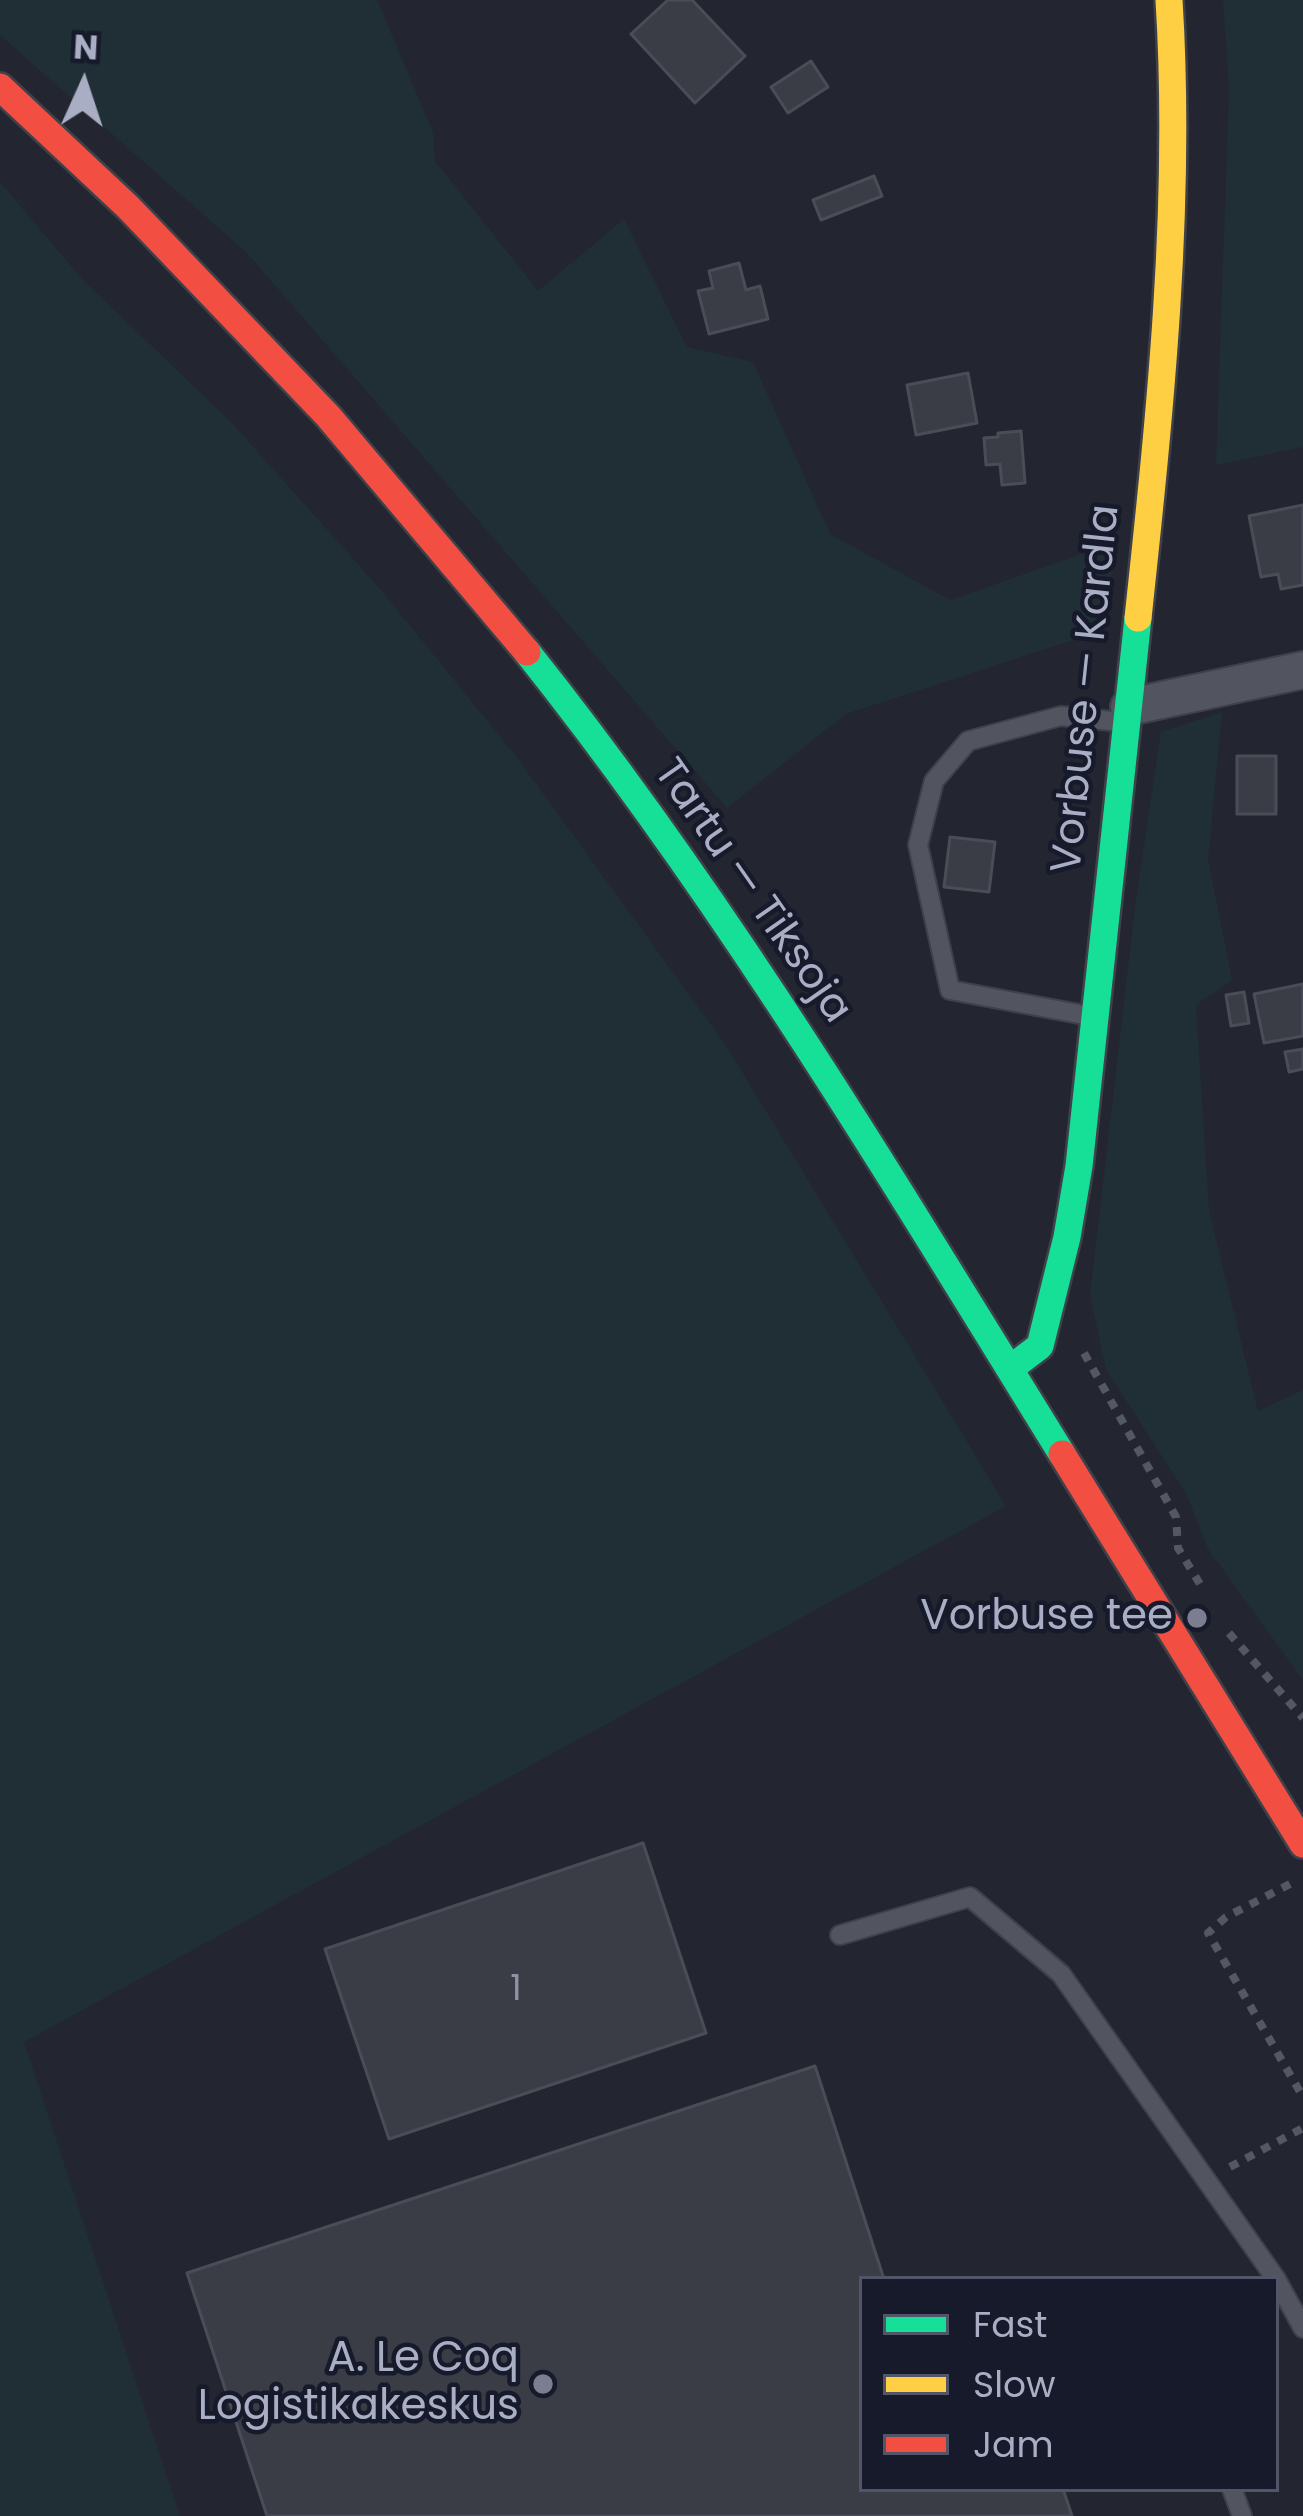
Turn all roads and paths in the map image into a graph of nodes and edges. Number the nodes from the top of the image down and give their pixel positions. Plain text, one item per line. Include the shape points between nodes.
1 (1169, 0) edge
2 (0, 88) edge
3 (1303, 670) edge
4 (1128, 715) junction
5 (1094, 1017) junction
6 (1076, 1342) dead end
7 (1011, 1368) junction
8 (1208, 1599) dead end
9 (1218, 1616) dead end
10 (1303, 1718) edge
11 (1303, 1844) edge
12 (1303, 1878) edge
13 (840, 1935) dead end
14 (1303, 2097) edge
15 (1303, 2128) edge
16 (1208, 2179) junction
17 (1274, 2276) edge
18 (1279, 2284) edge
19 (1303, 2328) edge

1 - 4 main road, Vorbuse — Kardla via 1171,244
2 - 7 main road, Tartu — Tiksoja via 128,207 328,416 530,656 836,1086
3 - 4 street
4 - 5 main road, Vorbuse — Kardla
4 - 5 lane via 1061,716 968,741 934,781 918,844 950,990
5 - 7 main road, Vorbuse — Kardla via 1061,1258 1040,1346
6 - 8 path via 1176,1516 1178,1548
7 - 11 main road, Tartu — Tiksoja
9 - 10 path
12 - 14 path via 1208,1933
13 - 16 lane via 970,1897 1061,1974
15 - 16 path
16 - 17 lane
18 - 19 lane

